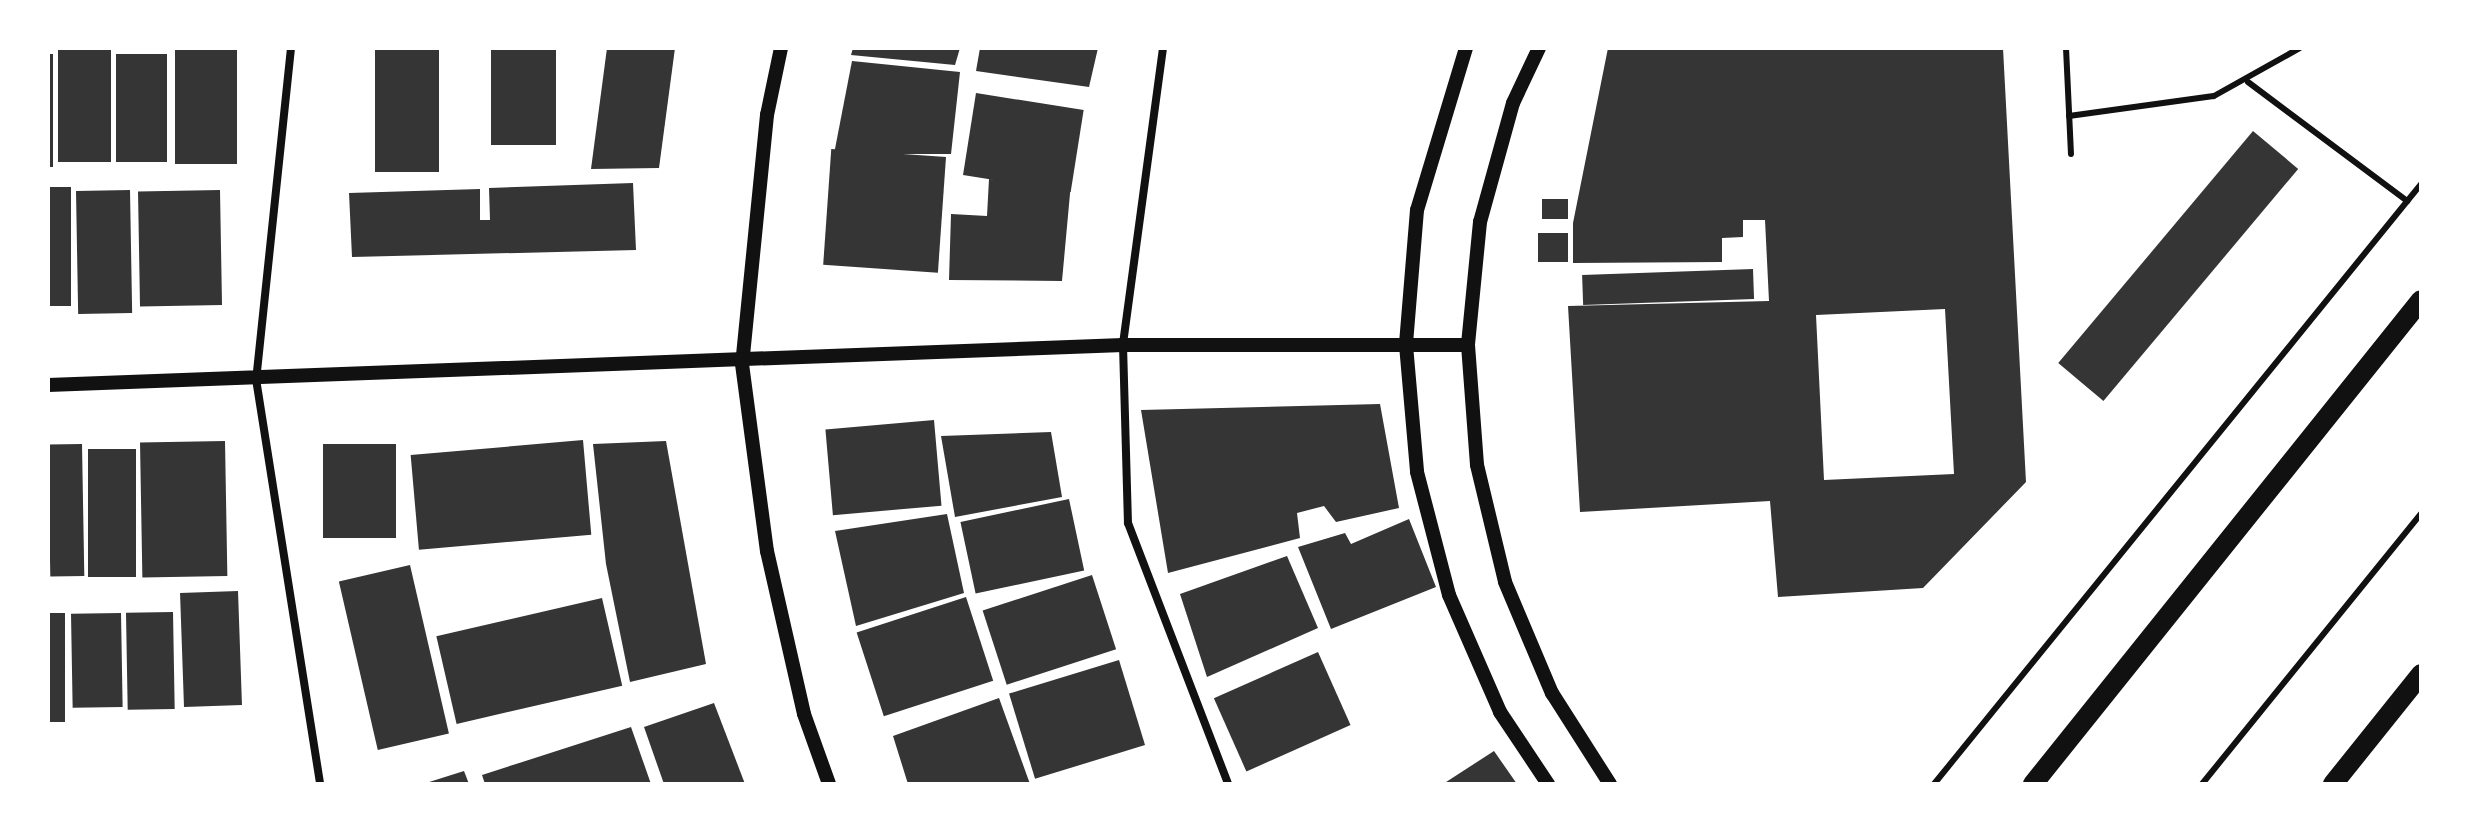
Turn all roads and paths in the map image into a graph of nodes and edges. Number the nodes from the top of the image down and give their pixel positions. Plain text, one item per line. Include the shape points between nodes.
1 (291, 48) edge
2 (781, 48) edge
3 (1163, 48) edge
4 (1466, 48) edge
5 (1539, 48) edge
6 (2066, 48) edge
7 (2300, 48) edge
8 (2248, 82) junction
9 (2069, 116) junction
10 (2071, 154) dead end
11 (2421, 184) edge
12 (2407, 201) junction
13 (2421, 300) edge
14 (1123, 345) junction
15 (1406, 345) junction
16 (1468, 345) junction
17 (742, 364) junction
18 (256, 379) junction
19 (48, 385) edge
20 (2421, 514) edge
21 (2421, 674) edge
22 (320, 784) edge
23 (829, 784) edge
24 (1228, 784) edge
25 (1548, 784) edge
26 (1610, 784) edge
27 (1934, 784) edge
28 (2033, 784) edge
29 (2202, 784) edge
30 (2333, 784) edge

1 - 18 street
2 - 17 street via 767,115
3 - 14 street
4 - 15 street via 1417,210
5 - 16 street via 1513,103 1480,222
6 - 9 lane
7 - 8 lane
8 - 9 lane via 2214,96
8 - 12 lane
9 - 10 lane
11 - 12 lane
12 - 27 lane
13 - 28 main road
14 - 15 street
14 - 17 street
14 - 24 street via 1128,523
15 - 16 street
15 - 25 street via 1417,472 1449,595 1500,712
16 - 26 street via 1477,465 1505,582 1552,693
17 - 18 street
17 - 23 street via 767,551 804,714
18 - 19 street
18 - 22 street
20 - 29 lane
21 - 30 main road

